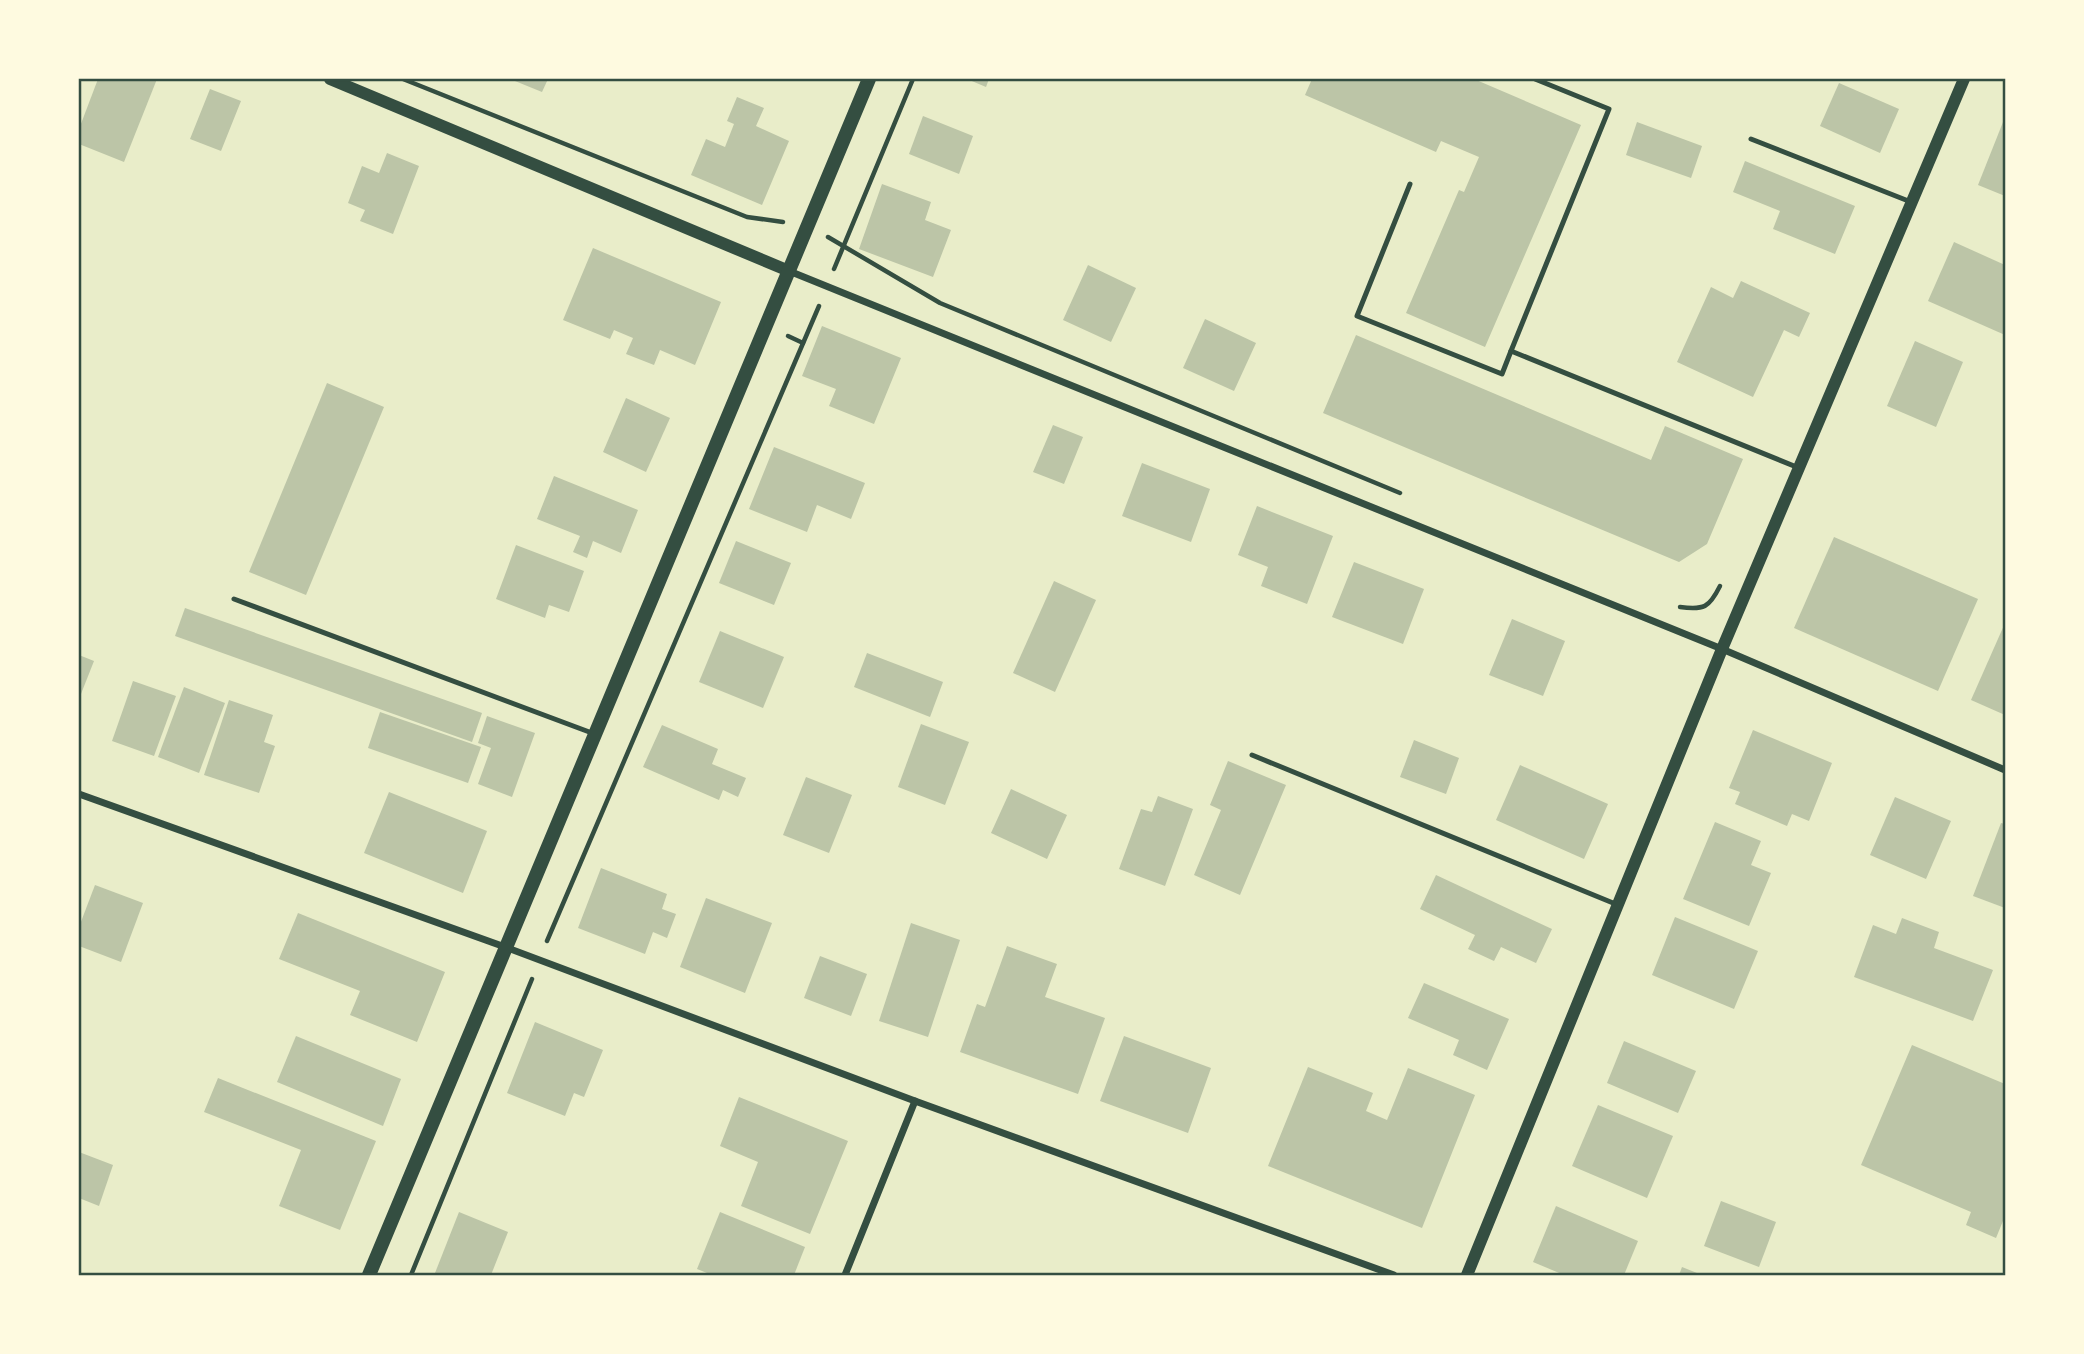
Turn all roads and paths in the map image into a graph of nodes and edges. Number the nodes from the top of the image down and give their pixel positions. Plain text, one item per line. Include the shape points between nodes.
1 (330, 79) edge
2 (403, 79) edge
3 (869, 79) edge
4 (913, 79) edge
5 (1535, 79) edge
6 (1964, 79) edge
7 (1751, 139) dead end
8 (1410, 184) dead end
9 (1912, 202) junction
10 (807, 226) junction
11 (844, 245) junction
12 (789, 271) junction
13 (827, 286) junction
14 (1511, 351) junction
15 (1799, 468) junction
16 (1405, 495) dead end
17 (1726, 575) dead end
18 (233, 599) dead end
19 (1677, 607) dead end
20 (1722, 649) junction
21 (596, 734) junction
22 (1252, 755) dead end
23 (2005, 770) edge
24 (79, 794) edge
25 (1618, 905) junction
26 (505, 947) junction
27 (540, 959) junction
28 (915, 1101) junction
29 (369, 1275) edge
30 (411, 1275) edge
31 (845, 1275) edge
32 (1394, 1275) edge
33 (1467, 1275) edge

1 - 12 street
2 - 10 path via 747,217
3 - 10 main road
4 - 11 path
5 - 14 lane via 1609,109
6 - 9 street
7 - 9 lane
8 - 14 lane via 1357,316 1502,374
9 - 15 street
10 - 11 path
10 - 12 main road
11 - 13 path
11 - 16 path via 940,303
12 - 13 street
12 - 21 main road
13 - 20 street
13 - 27 path
14 - 15 lane
15 - 20 street
17 - 19 path via 1706,605 1699,609
18 - 21 lane
20 - 23 street
20 - 25 street
21 - 26 main road
22 - 25 lane
24 - 26 street
25 - 33 street
26 - 27 street
26 - 29 main road
27 - 28 street
27 - 30 path
28 - 31 street
28 - 32 street

